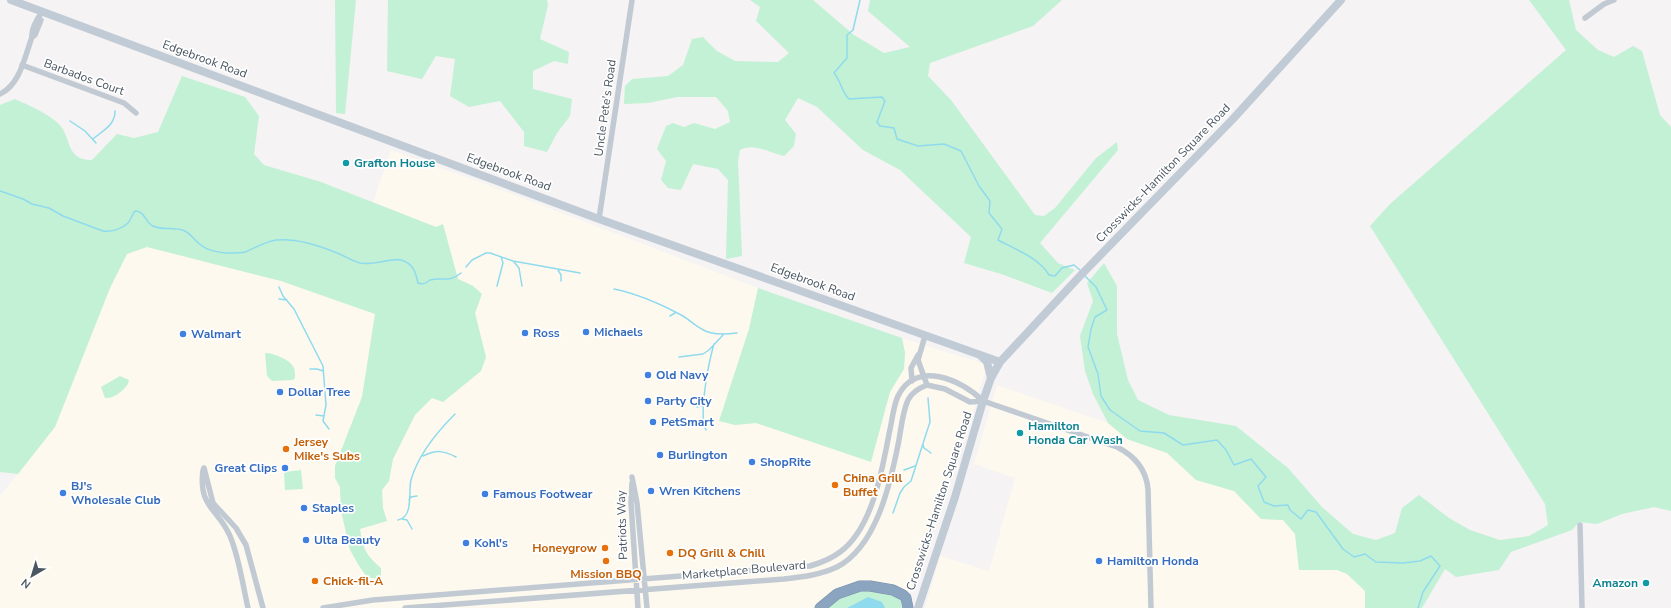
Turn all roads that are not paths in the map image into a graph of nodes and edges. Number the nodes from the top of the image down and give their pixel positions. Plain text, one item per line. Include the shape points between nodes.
1 (11, 0) edge
2 (632, 0) edge
3 (1341, 0) edge
4 (1614, 0) edge
5 (42, 12) junction
6 (1585, 18) dead end
7 (22, 65) junction
8 (0, 94) edge
9 (136, 113) dead end
10 (600, 219) junction
11 (925, 336) junction
12 (1008, 352) junction
13 (975, 353) junction
14 (918, 355) junction
15 (986, 356) junction
16 (1000, 362) junction
17 (923, 376) junction
18 (991, 378) junction
19 (912, 381) junction
20 (927, 385) junction
21 (983, 401) junction
22 (1580, 525) dead end
23 (636, 580) junction
24 (644, 580) junction
25 (637, 590) junction
26 (645, 590) junction
27 (248, 608) edge
28 (263, 608) edge
29 (323, 608) edge
30 (405, 608) edge
31 (638, 608) edge
32 (647, 608) edge
33 (820, 608) edge
34 (908, 608) edge
35 (918, 608) edge
36 (1151, 608) edge
37 (1582, 608) edge

1 - 5 street, Edgebrook Road
2 - 10 street, Uncle Pete's Road
3 - 12 street, Crosswicks-Hamilton Square Road via 1232,120
4 - 6 street
5 - 7 street
5 - 10 street, Edgebrook Road
7 - 8 street via 10,88
7 - 9 street, Barbados Court via 124,103
10 - 11 street, Edgebrook Road
11 - 13 street, Edgebrook Road
11 - 14 street
12 - 15 street
12 - 16 street, Crosswicks-Hamilton Square Road
13 - 15 street, Edgebrook Road
13 - 18 street via 987,362
14 - 17 street via 918,366
14 - 19 street via 911,368
15 - 16 street, Edgebrook Road
16 - 18 street, Crosswicks-Hamilton Square Road
17 - 19 street, Marketplace Boulevard
17 - 20 street
17 - 21 street, Marketplace Boulevard via 947,379 973,391
18 - 21 street, Crosswicks-Hamilton Square Road
19 - 24 street, Marketplace Boulevard via 897,398 883,466 864,523 858,534 840,552 826,561 810,566
20 - 21 street via 945,389 970,402
20 - 26 street, Marketplace Boulevard via 913,393 906,405 893,469 880,511 865,542 846,561 813,575
21 - 35 street, Crosswicks-Hamilton Square Road via 955,497
21 - 36 street via 1117,447 1136,460 1143,470 1148,489
22 - 37 street
23 - 24 street, Marketplace Boulevard
23 - 24 street, Patriots Way via 631,503 632,477
23 - 25 street, Patriots Way
23 - 29 street, Marketplace Boulevard via 373,600
24 - 26 street, Patriots Way
25 - 26 street, Marketplace Boulevard
25 - 30 street, Marketplace Boulevard
25 - 31 street, Patriots Way
26 - 32 street, Patriots Way
27 - 28 street via 230,536 205,497 202,480 204,468 214,503 236,528 246,545
33 - 34 highway via 837,594 860,586 893,590 906,598

